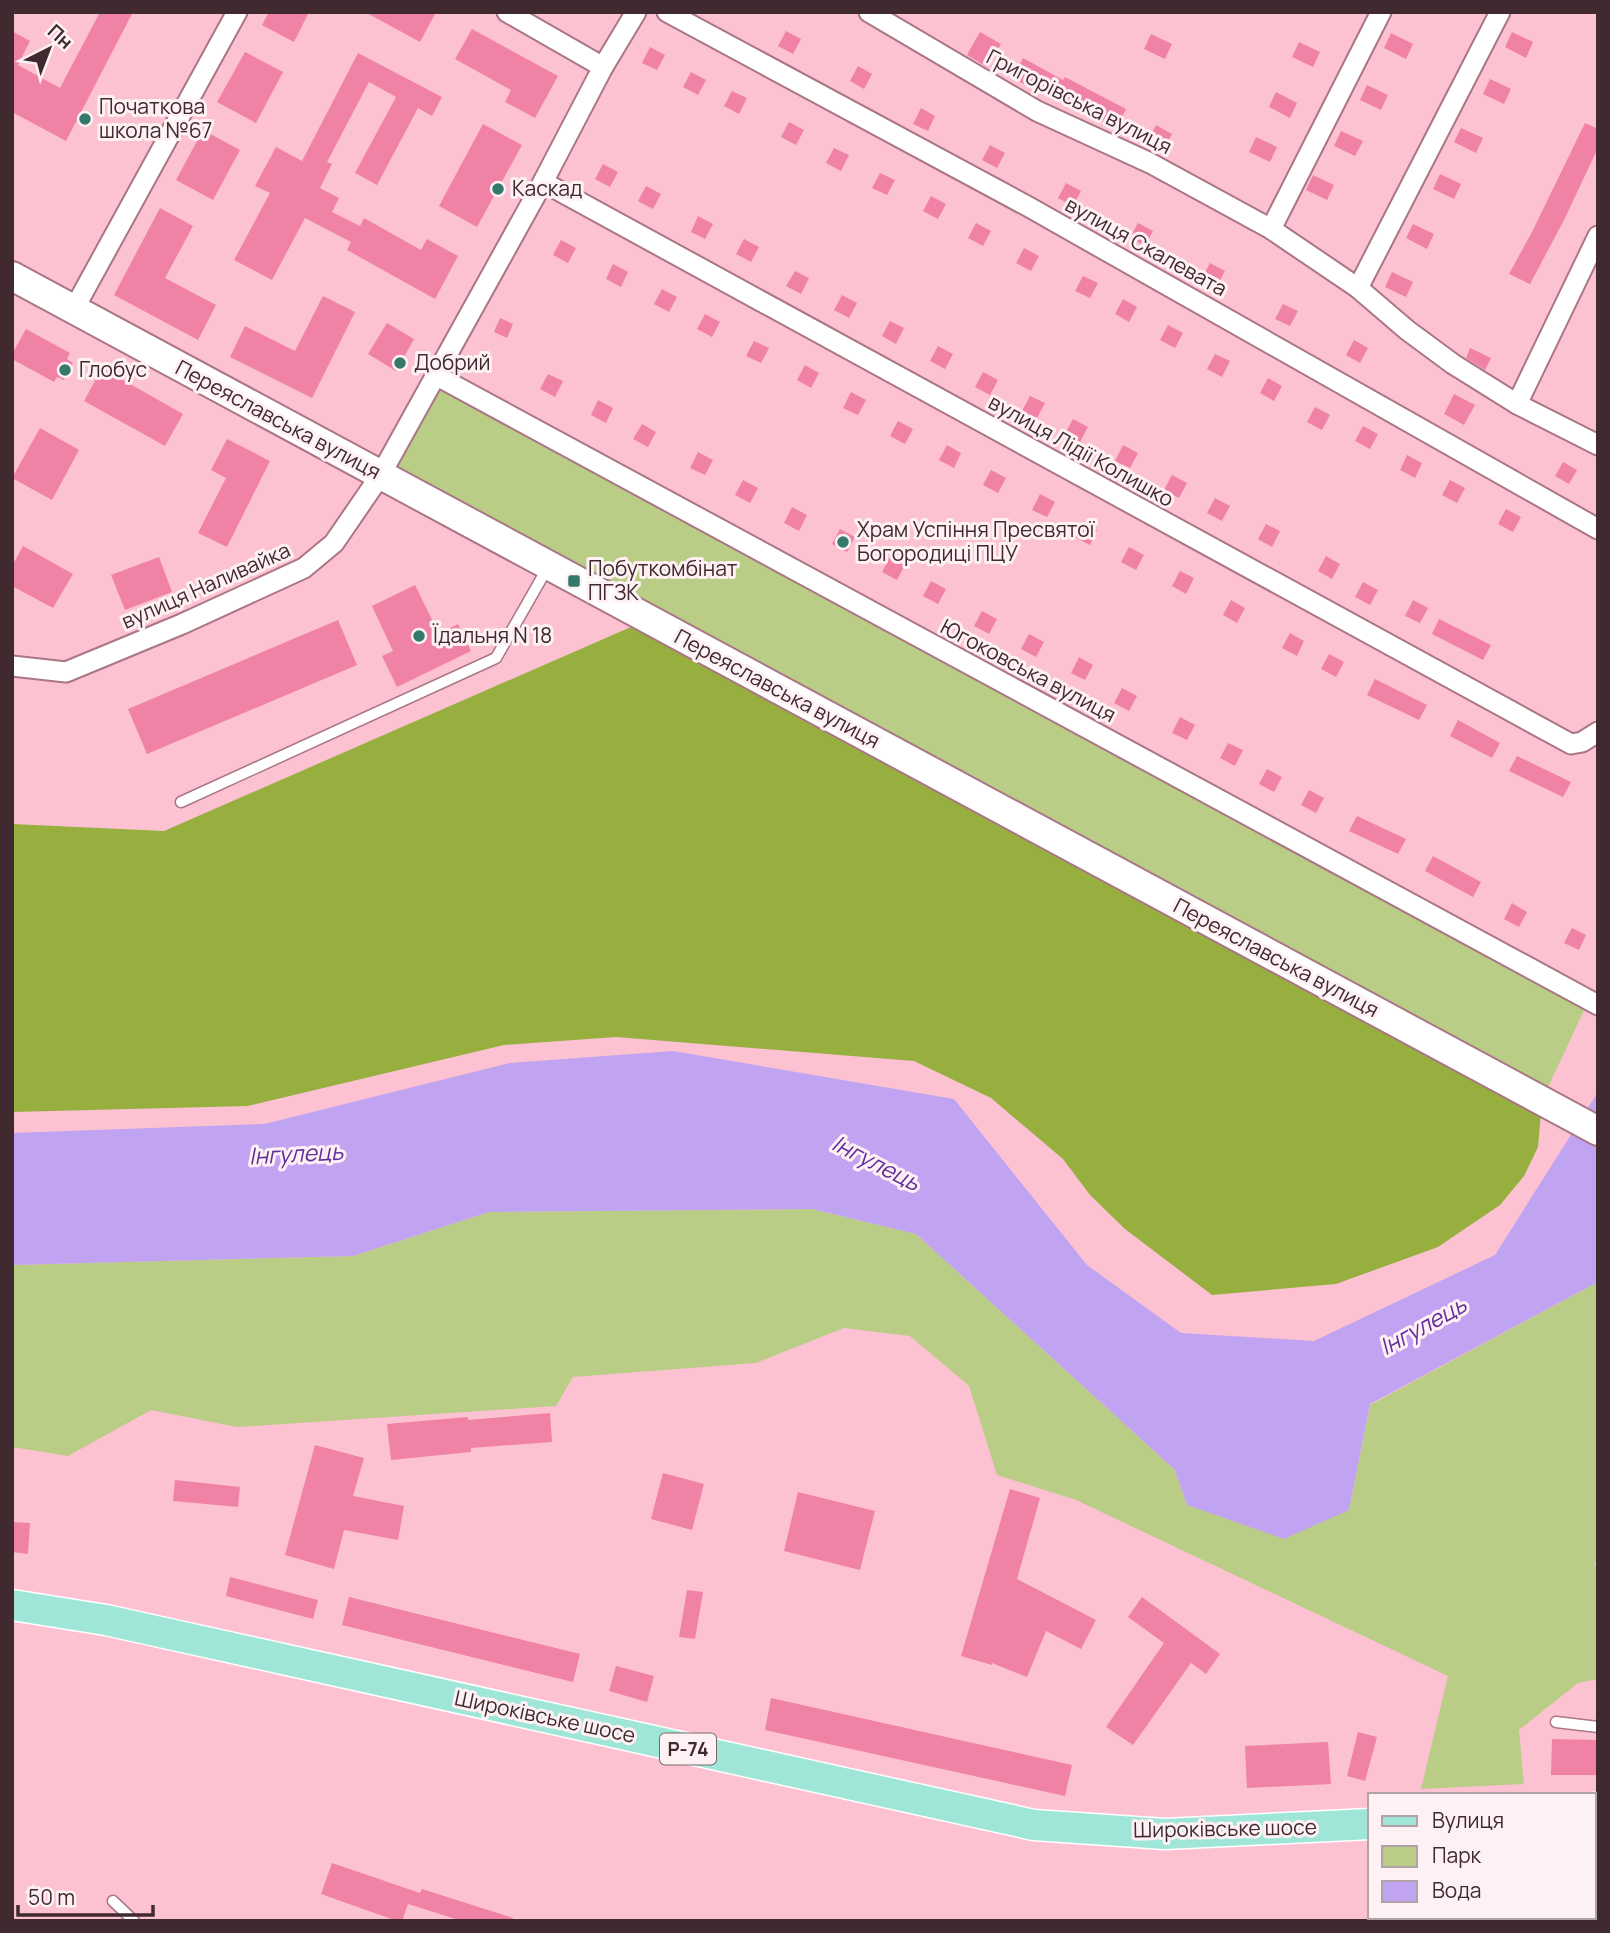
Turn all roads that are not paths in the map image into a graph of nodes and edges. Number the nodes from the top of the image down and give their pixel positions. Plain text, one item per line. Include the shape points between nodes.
1 (237, 12) edge
2 (507, 12) edge
3 (636, 12) edge
4 (667, 12) edge
5 (869, 12) edge
6 (1381, 12) edge
7 (1500, 12) edge
8 (603, 67) junction
9 (543, 182) junction
10 (1271, 229) junction
11 (1598, 236) edge
12 (12, 276) edge
13 (1358, 288) junction
14 (74, 309) junction
15 (437, 376) junction
16 (1517, 404) junction
17 (1598, 446) edge
18 (380, 476) junction
19 (1598, 529) edge
20 (548, 567) junction
21 (12, 666) edge
22 (1598, 732) edge
23 (181, 802) dead end
24 (1598, 1005) edge
25 (1598, 1131) edge
26 (12, 1605) edge
27 (1556, 1722) dead end
28 (1598, 1727) edge
29 (1368, 1824) edge
30 (113, 1901) dead end
31 (134, 1921) edge

1 - 14 street
2 - 8 street
3 - 8 street, вулиця Наливайка
4 - 19 street, вулиця Скалевата via 1029,207
5 - 10 street, Григорівська вулиця via 1037,111 1150,163
6 - 10 street
7 - 13 street
8 - 9 street, вулиця Наливайка
9 - 15 street, вулиця Наливайка
9 - 22 street, вулиця Лідії Колишко via 1571,744
10 - 13 street, Григорівська вулиця
11 - 16 street
12 - 14 street, Переяславська вулиця
13 - 16 street, Григорівська вулиця via 1453,364
14 - 18 street, Переяславська вулиця
15 - 18 street, вулиця Наливайка
15 - 24 street, Югоковська вулиця
16 - 17 street, Григорівська вулиця
18 - 20 street, Переяславська вулиця
18 - 21 street, вулиця Наливайка via 334,543 304,568 66,672
20 - 23 lane via 496,658
20 - 25 street, Переяславська вулиця
26 - 29 main road, Широківське шосе / Р-74 via 106,1620 1034,1825 1165,1834
27 - 28 lane
30 - 31 lane

